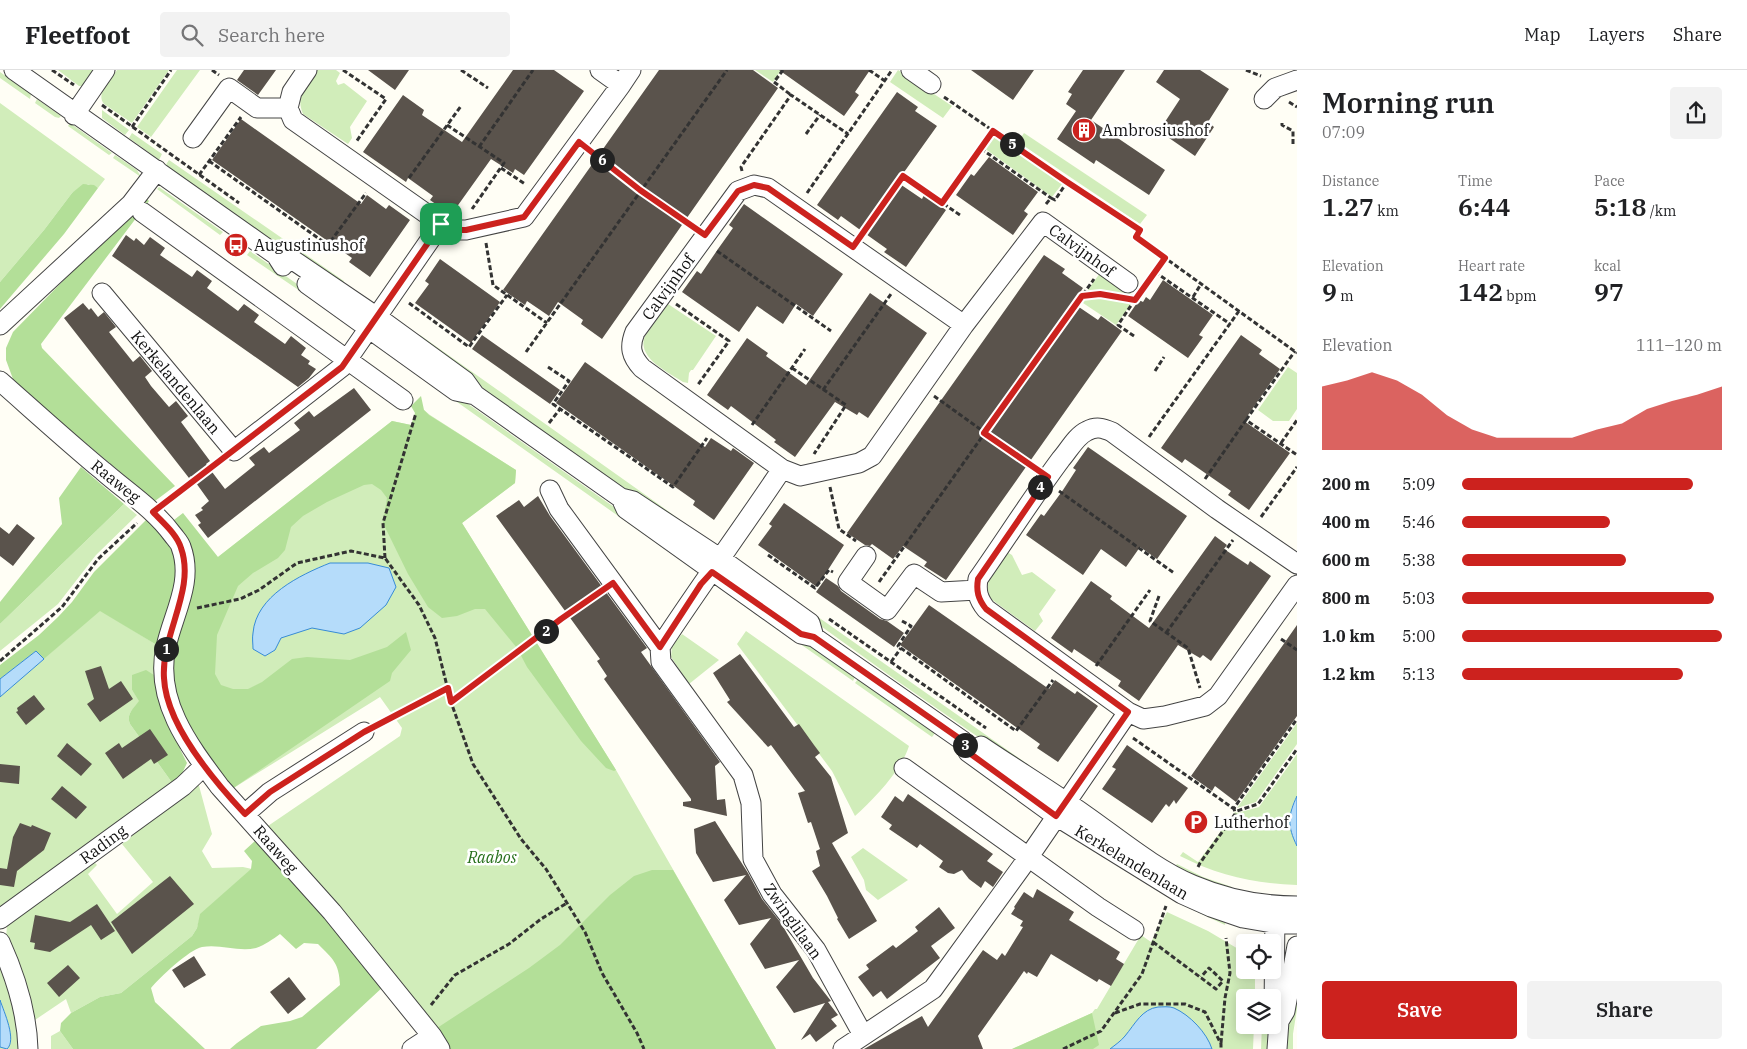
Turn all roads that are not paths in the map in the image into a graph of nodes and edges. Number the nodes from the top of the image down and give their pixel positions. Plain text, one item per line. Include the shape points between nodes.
1 (14, 70) edge
2 (105, 70) edge
3 (307, 70) edge
4 (600, 70) edge
5 (911, 70) edge
6 (626, 77) edge
7 (1297, 80) edge
8 (931, 84) road end
9 (1271, 93) dead end
10 (288, 108) junction
11 (75, 113) junction
12 (193, 138) dead end
13 (157, 170) junction
14 (142, 212) dead end
15 (449, 227) junction
16 (102, 293) dead end
17 (1126, 294) road end
18 (373, 323) junction
19 (964, 324) junction
20 (0, 325) edge
21 (348, 360) junction
22 (0, 381) edge
23 (410, 402) road end
24 (782, 469) junction
25 (550, 490) dead end
26 (866, 556) road end
27 (1297, 564) edge
28 (716, 566) junction
29 (1297, 585) edge
30 (976, 590) junction
31 (660, 647) junction
32 (1123, 719) junction
33 (364, 732) road end
34 (204, 766) junction
35 (904, 768) dead end
36 (1060, 810) junction
37 (245, 814) junction
38 (1028, 858) junction
39 (1297, 906) edge
40 (1275, 914) junction
41 (0, 919) edge
42 (1297, 924) edge
43 (1134, 930) road end
44 (0, 942) edge
45 (1297, 946) edge
46 (1274, 989) edge
47 (1281, 1018) edge
48 (1278, 1034) edge
49 (863, 1035) junction
50 (431, 1036) edge
51 (28, 1049) edge
52 (412, 1049) edge
53 (842, 1049) edge
54 (1277, 1049) edge

1 - 11 street, Kerkelandenlaan
2 - 11 street
3 - 10 street via 292,92
4 - 6 street
5 - 8 street
6 - 15 street via 524,217 483,228
7 - 9 street
10 - 12 street via 257,108 229,88
10 - 15 street via 293,120
11 - 13 street, Kerkelandenlaan
13 - 18 street, Kerkelandenlaan via 276,255 282,265
13 - 20 street via 130,204
14 - 21 street
15 - 18 street via 394,292
16 - 21 street, Kerkelandenlaan via 234,451
17 - 19 street, Calvijnhof via 1104,266 1043,222
18 - 21 street
18 - 28 street, Kerkelandenlaan via 456,391 475,395 621,498 626,509
19 - 24 street, Calvijnhof via 872,456 859,463 800,476
19 - 24 street, Calvijnhof via 768,188 754,185 738,191 636,332 631,348 634,359 642,368
21 - 23 street
22 - 34 street, Raaweg via 153,512 181,546 184,584 166,647 164,679 175,719
24 - 28 street
25 - 31 street, Zwinglilaan via 559,509
26 - 30 street via 848,582 887,610 914,574 941,592
27 - 30 street via 1112,432 1094,428 1076,440 1046,479 978,579
28 - 31 street
28 - 36 street, Kerkelandenlaan via 801,634 814,637 963,741 968,752
29 - 32 street via 1218,696 1205,706 1165,716
30 - 32 street via 986,609 1086,681
31 - 49 street, Zwinglilaan via 661,662 744,775 751,803 753,859 772,894 816,950
32 - 36 street
33 - 37 street via 270,792
34 - 37 street, Raaweg
34 - 41 street, Rading via 183,786
35 - 38 street
36 - 38 street
36 - 40 street, Kerkelandenlaan via 1182,894 1233,915
37 - 50 street, Raaweg via 332,912
38 - 43 street
38 - 49 street via 933,989
39 - 40 street, Kerkelandenlaan
40 - 42 street, Kerkelandenlaan
40 - 46 street
44 - 51 street via 21,1003
45 - 47 street
48 - 54 street
49 - 53 street
50 - 52 street

